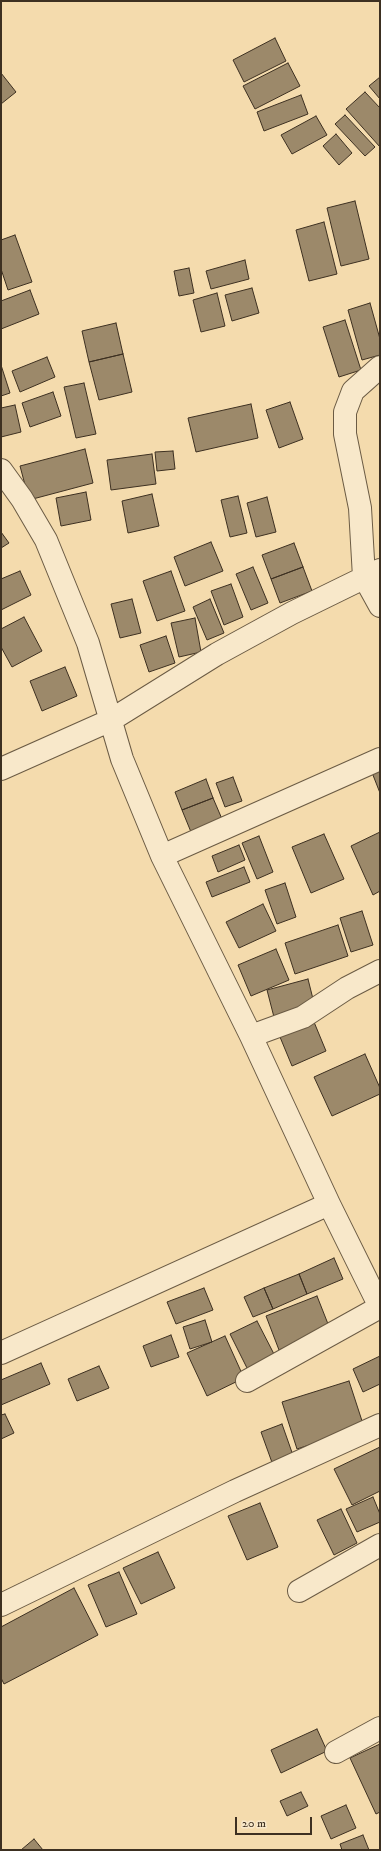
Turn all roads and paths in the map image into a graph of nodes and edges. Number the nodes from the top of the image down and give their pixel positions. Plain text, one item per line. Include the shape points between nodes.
1 (380, 367) edge
2 (1, 470) edge
3 (372, 573) edge
4 (380, 606) edge
5 (111, 720) junction
6 (380, 759) edge
7 (1, 769) edge
8 (162, 856) junction
9 (380, 971) edge
10 (251, 1036) junction
11 (329, 1204) junction
12 (380, 1307) edge
13 (1, 1353) edge
14 (247, 1380) dead end
15 (380, 1425) edge
16 (380, 1546) edge
17 (299, 1591) dead end
18 (1, 1605) edge
19 (380, 1728) edge
20 (336, 1752) dead end

1 - 3 street via 353,391 345,412 345,434
2 - 5 street via 46,540 88,643
3 - 4 street
3 - 5 street via 217,654
5 - 7 street
5 - 8 street via 122,759
6 - 8 street
8 - 10 street
9 - 10 street via 347,988 303,1017
10 - 11 street
11 - 12 street
11 - 13 street
12 - 14 street
15 - 18 street via 235,1491
16 - 17 street
19 - 20 street

